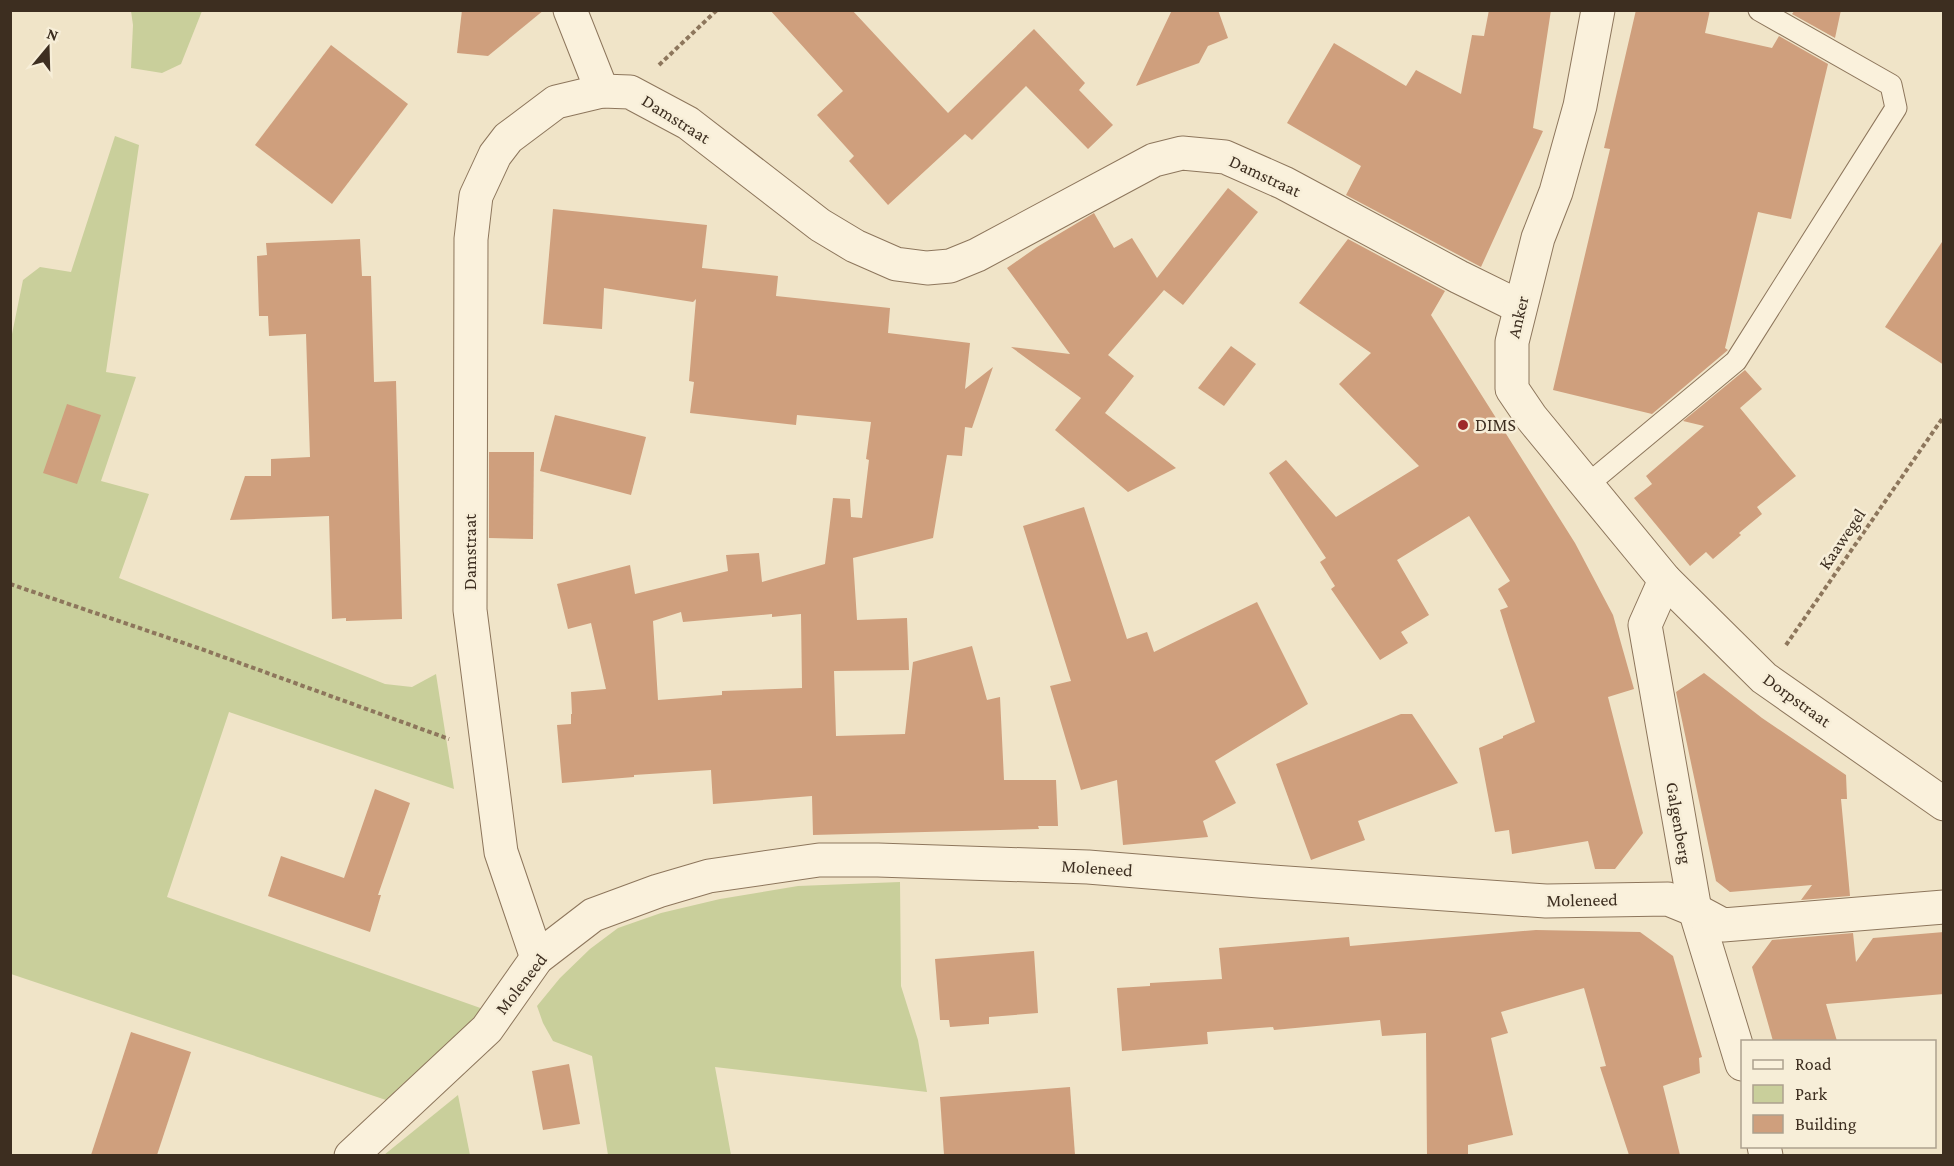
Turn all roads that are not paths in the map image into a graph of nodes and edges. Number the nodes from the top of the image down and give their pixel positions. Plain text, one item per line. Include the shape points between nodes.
1 (570, 10) edge
2 (1598, 10) edge
3 (1759, 10) edge
4 (616, 91) junction
5 (1520, 308) junction
6 (1587, 485) junction
7 (1665, 580) junction
8 (1944, 804) edge
9 (1944, 907) edge
10 (1695, 910) junction
11 (537, 958) junction
12 (1741, 1058) edge
13 (351, 1155) edge

1 - 4 street
2 - 5 street, Anker via 1580,106
3 - 6 lane via 1891,85 1896,108 1736,361
4 - 5 street, Damstraat via 688,123 820,225 896,264 950,266 1154,160 1182,153 1204,154 1225,157 1284,183
4 - 11 street, Damstraat via 556,102 508,138 495,155 476,196 471,238 470,610 501,852
5 - 6 street, Anker via 1512,342 1512,389
6 - 7 street, Anker
7 - 8 street, Dorpstraat via 1764,678
7 - 10 street, Galgenberg via 1645,625
9 - 10 street, Moleneed via 1723,925
10 - 11 street, Moleneed via 1668,899 1546,902 1088,867 819,860 709,876 658,891 593,915
10 - 12 street, Galgenberg
11 - 13 street, Moleneed via 487,1029

